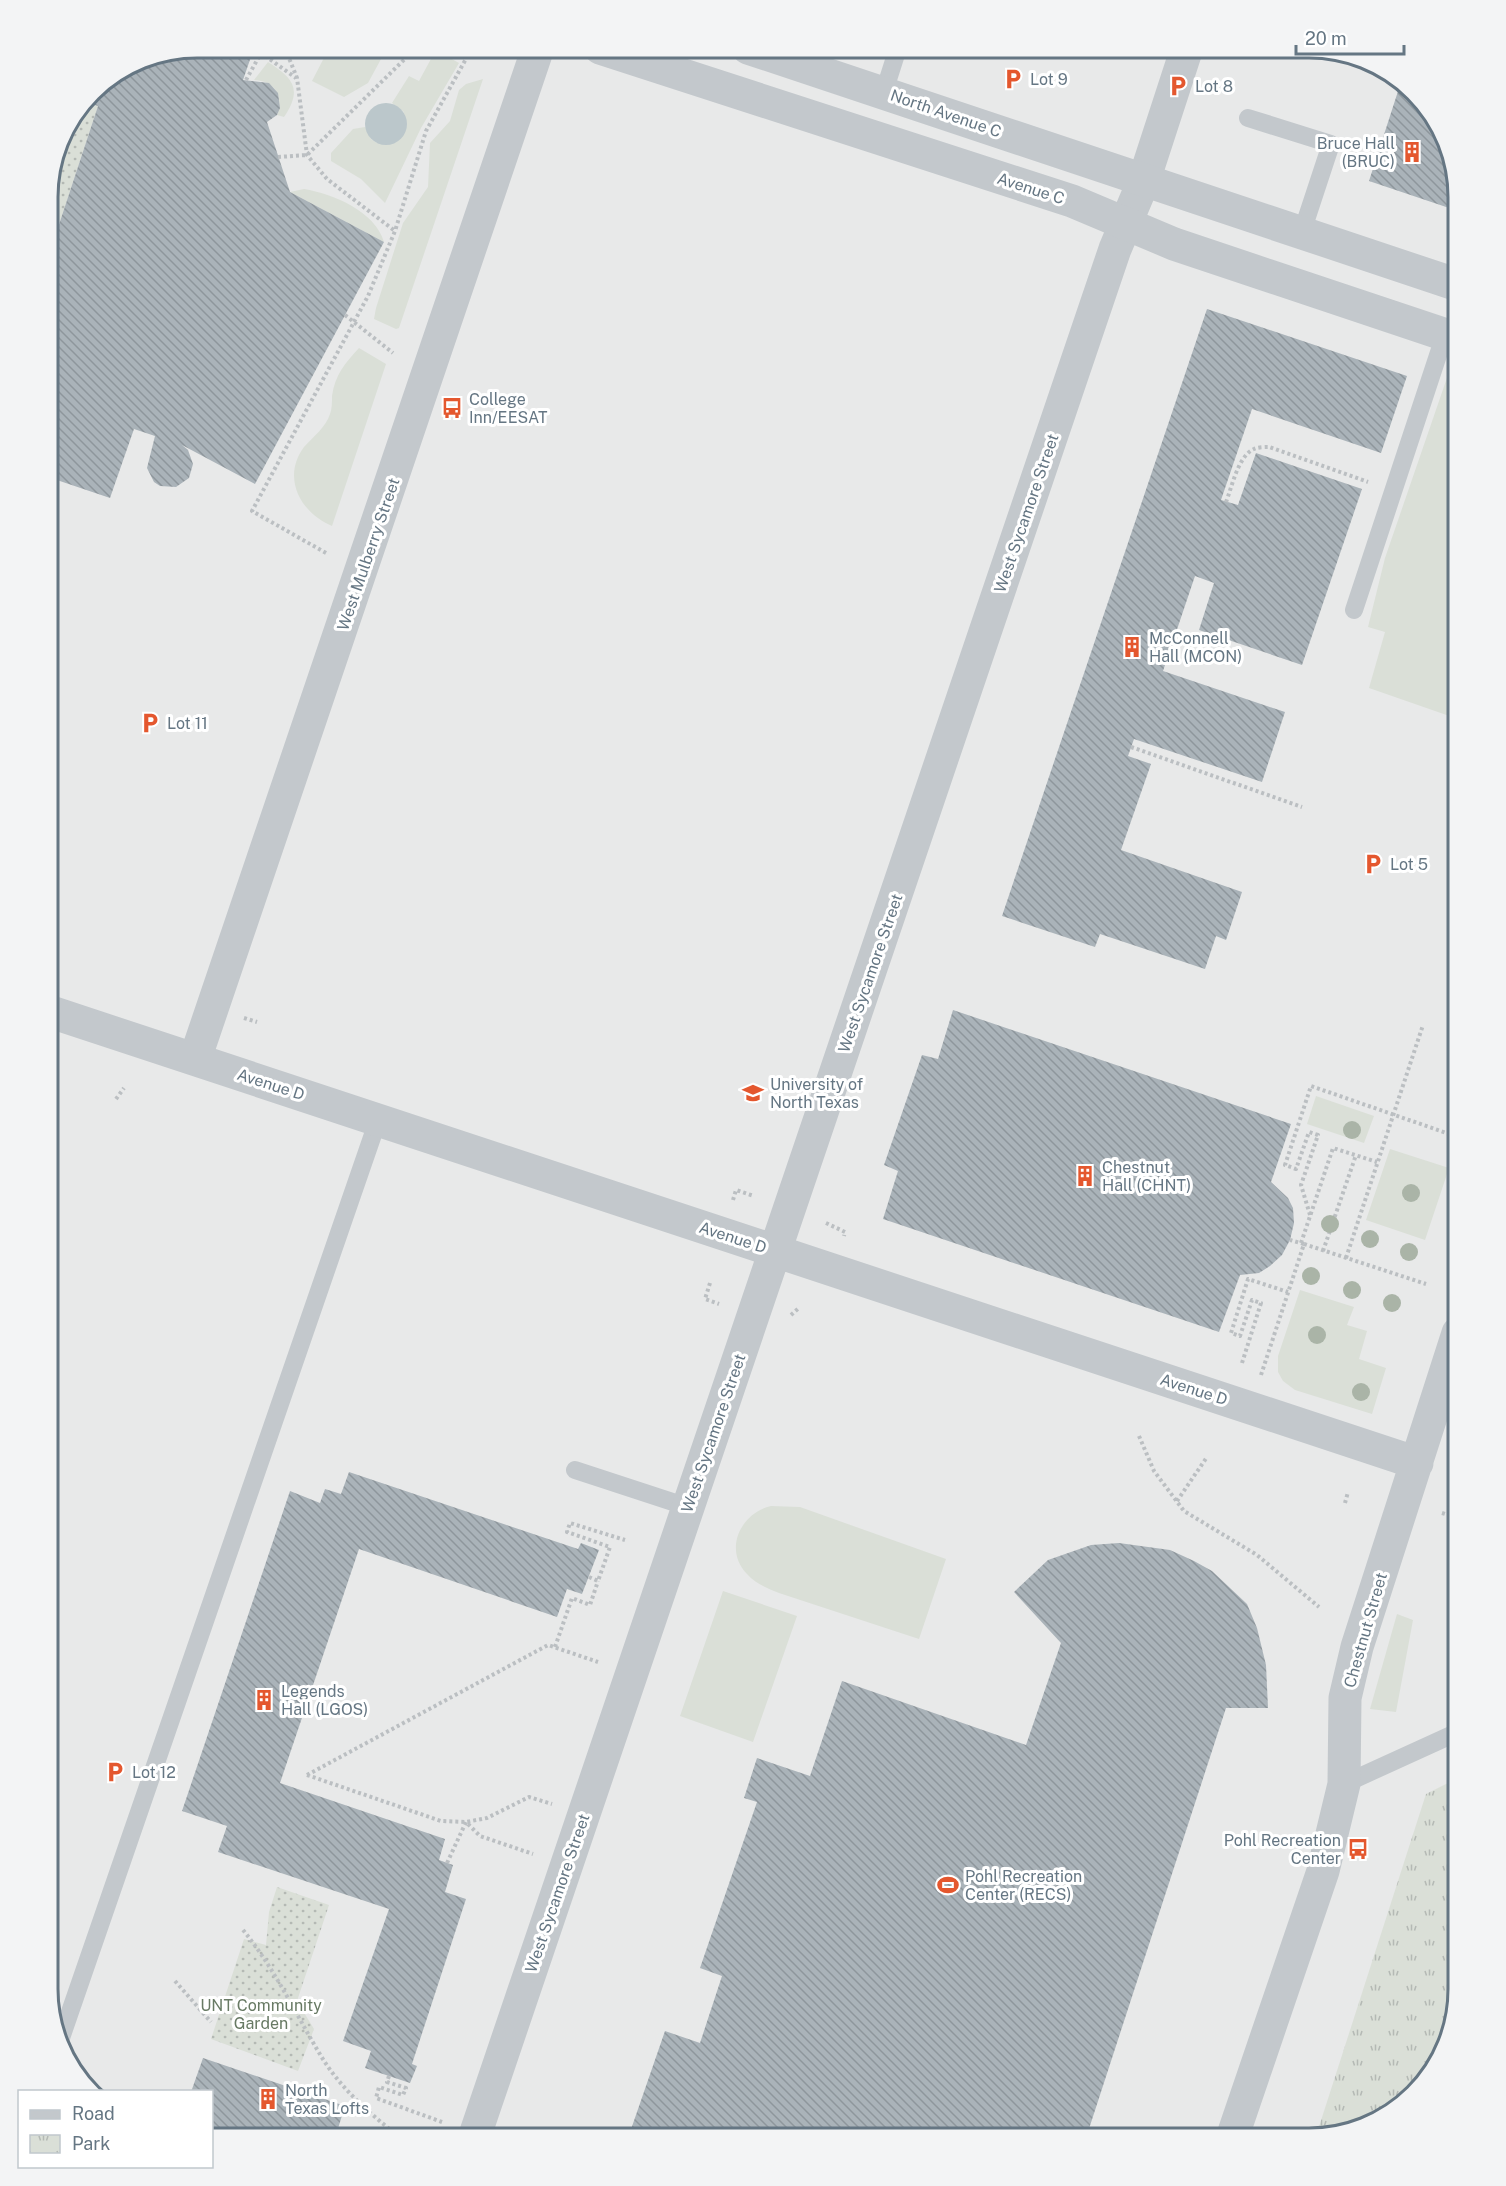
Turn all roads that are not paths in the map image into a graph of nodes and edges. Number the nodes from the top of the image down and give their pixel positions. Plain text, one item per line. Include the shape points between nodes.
1 (534, 59) edge
2 (634, 59) edge
3 (782, 59) edge
4 (894, 59) edge
5 (1183, 59) edge
6 (884, 92) junction
7 (1248, 118) dead end
8 (1144, 180) junction
9 (1124, 223) junction
10 (1302, 232) junction
11 (1448, 282) edge
12 (1448, 335) edge
13 (1448, 344) edge
14 (1354, 609) dead end
15 (59, 1015) edge
16 (195, 1059) junction
17 (378, 1120) junction
18 (775, 1251) junction
19 (1448, 1365) edge
20 (1417, 1463) junction
21 (575, 1470) dead end
22 (688, 1507) junction
23 (1448, 1737) edge
24 (1344, 1784) junction
25 (64, 2029) edge
26 (478, 2127) edge
27 (1235, 2128) edge

1 - 16 street, West Mulberry Street
2 - 9 street, Avenue C via 1072,201
3 - 6 street, North Avenue C
4 - 6 lane
5 - 8 street, West Sycamore Street
6 - 8 street, North Avenue C
7 - 10 lane via 1331,144
8 - 9 street, West Sycamore Street
8 - 10 street
9 - 12 street, Avenue C via 1174,244
9 - 18 street, West Sycamore Street
10 - 11 street
13 - 14 lane
15 - 16 street, Avenue D
16 - 17 street, Avenue D
17 - 18 street, Avenue D
17 - 25 lane
18 - 20 street, Avenue D
18 - 22 street, West Sycamore Street
19 - 20 street, Chestnut Street
20 - 24 street, Chestnut Street via 1357,1647 1348,1688
21 - 22 lane
22 - 26 street, West Sycamore Street
23 - 24 lane
24 - 27 street, Chestnut Street via 1323,1871

